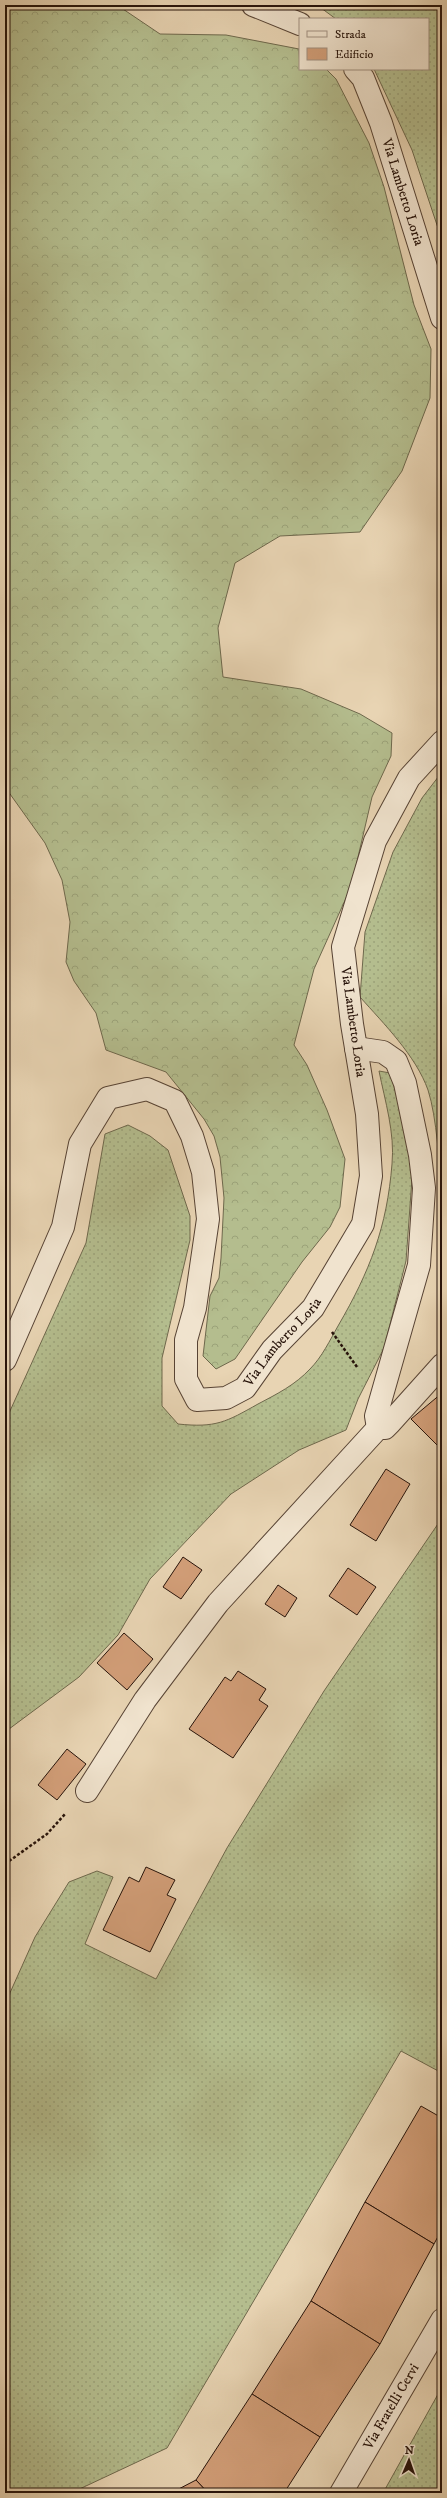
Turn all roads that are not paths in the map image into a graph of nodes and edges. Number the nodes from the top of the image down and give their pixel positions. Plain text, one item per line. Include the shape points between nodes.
1 (253, 5) edge
2 (299, 24) edge
3 (356, 70) edge
4 (442, 318) edge
5 (442, 742) edge
6 (356, 1048) junction
7 (5, 1360) edge
8 (442, 1365) edge
9 (377, 1422) junction
10 (87, 1791) road end
11 (442, 2320) edge
12 (341, 2493) edge

1 - 2 street
3 - 4 street, Via Lamberto Loria via 363,78 381,124
5 - 6 street, Via Lamberto Loria via 408,778 375,841 343,947
6 - 7 street, Via Lamberto Loria via 367,1114 371,1176 363,1224 313,1308 272,1350 245,1388 226,1398 197,1400 186,1380 186,1340 195,1308 208,1219 203,1172 192,1136 175,1101 147,1089 108,1098 80,1144 62,1227
6 - 9 street via 383,1052 396,1061 405,1083 424,1188 419,1265
8 - 9 street via 385,1428
9 - 10 street via 218,1603 145,1700
11 - 12 street, Via Fratelli Cervi

